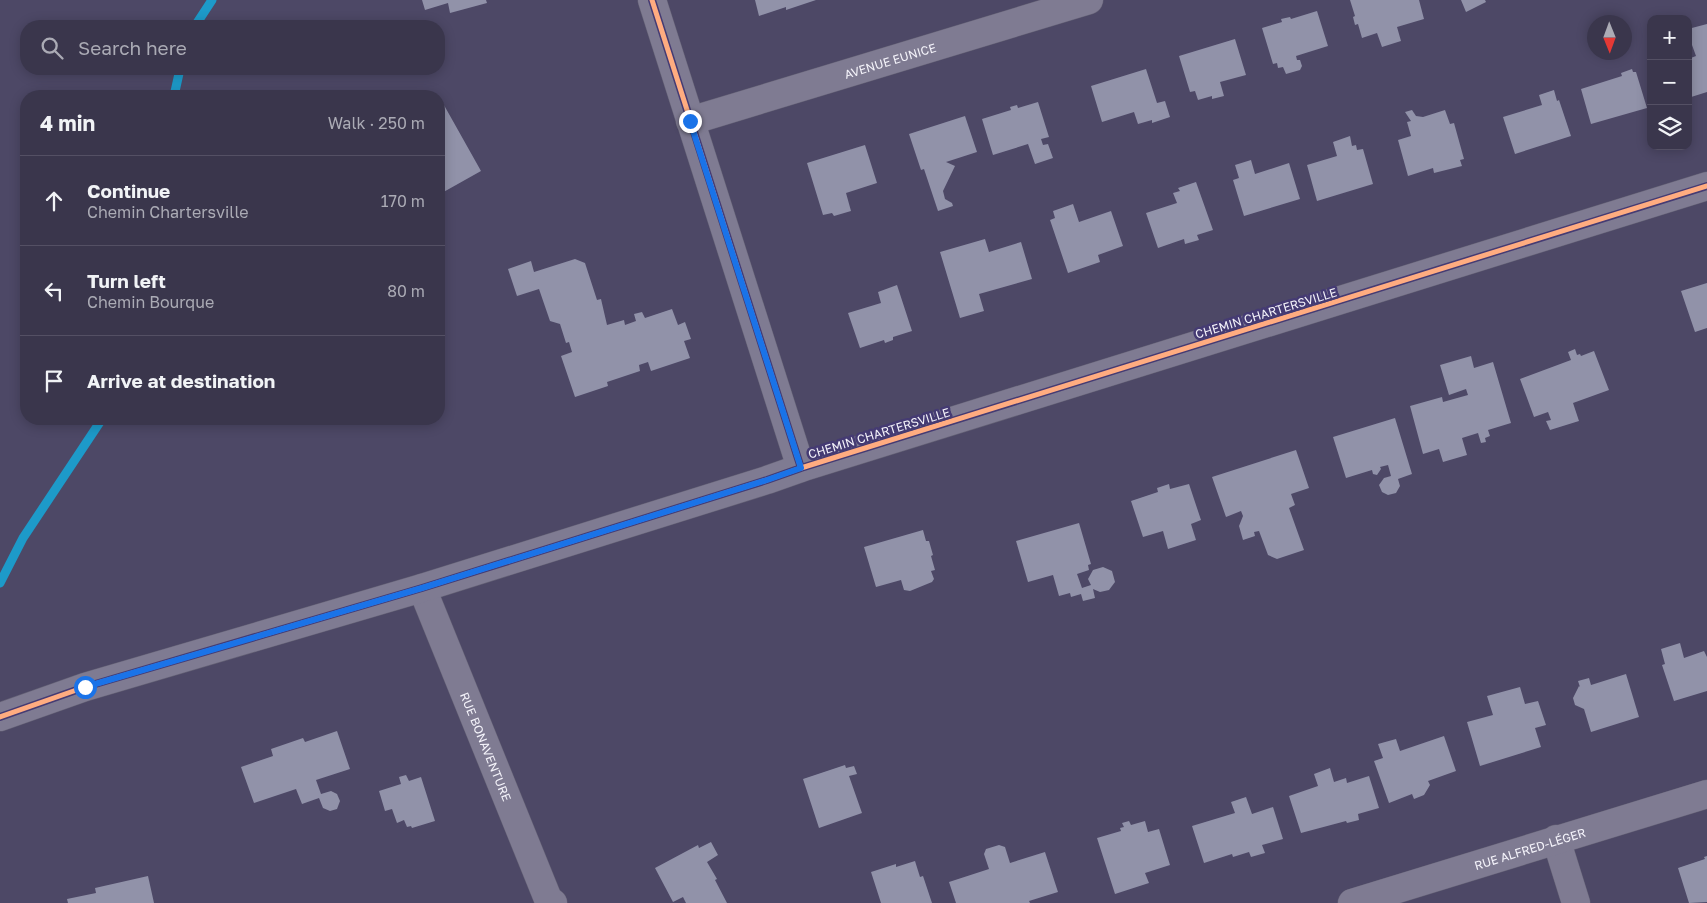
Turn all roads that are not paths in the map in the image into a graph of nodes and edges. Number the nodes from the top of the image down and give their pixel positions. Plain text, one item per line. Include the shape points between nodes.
1 (652, 0) edge
2 (1089, 0) edge
3 (690, 121) junction
4 (1707, 186) edge
5 (801, 468) junction
6 (422, 588) junction
7 (0, 717) edge
8 (1707, 794) edge
9 (1556, 839) junction
10 (553, 903) edge
11 (1352, 903) edge
12 (1576, 903) edge

1 - 3 street
2 - 3 street, AVENUE EUNICE
3 - 5 street
4 - 5 street, CHEMIN CHARTERSVILLE
5 - 6 street, CHEMIN CHARTERSVILLE
6 - 7 street, CHEMIN CHARTERSVILLE via 85,687
6 - 10 street, RUE BONAVENTURE via 548,899
8 - 9 street, RUE ALFRED-LÉGER
9 - 11 street, RUE ALFRED-LÉGER
9 - 12 street

